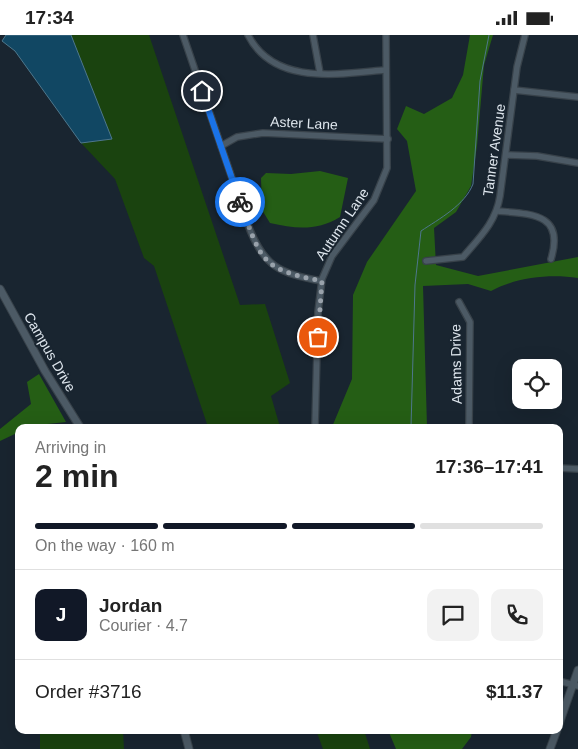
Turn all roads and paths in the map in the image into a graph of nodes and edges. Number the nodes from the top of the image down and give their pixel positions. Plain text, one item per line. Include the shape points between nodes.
1 (184, 35) edge
2 (248, 35) edge
3 (314, 35) edge
4 (386, 35) edge
5 (525, 35) edge
6 (386, 70) junction
7 (320, 73) junction
8 (514, 90) junction
9 (578, 97) edge
10 (388, 139) junction
11 (222, 146) junction
12 (506, 155) junction
13 (578, 163) edge
14 (497, 211) junction
15 (551, 259) dead end
16 (426, 261) dead end
17 (322, 281) junction
18 (0, 289) edge
19 (458, 302) dead end
20 (78, 424) edge
21 (315, 424) edge
22 (470, 424) edge
23 (563, 468) edge
24 (578, 469) edge
25 (578, 670) edge
26 (575, 685) edge
27 (563, 714) edge
28 (185, 734) edge
29 (556, 734) edge
30 (189, 749) edge
31 (550, 749) edge

1 - 11 street
2 - 7 street via 260,52 283,68
3 - 7 street
4 - 6 street, Autumn Lane
5 - 8 street, Tanner Avenue
6 - 7 street
6 - 10 street, Autumn Lane
8 - 9 street
8 - 12 street, Tanner Avenue
10 - 11 street, Aster Lane via 263,133 237,137
10 - 17 street, Autumn Lane via 387,169 381,188 359,223 332,256
11 - 17 street via 248,225 262,255 285,273
12 - 13 street
12 - 14 street, Tanner Avenue
14 - 15 street via 532,215 549,224 555,232 556,241
14 - 16 street, Tanner Avenue via 484,233 463,257
17 - 21 street, Autumn Lane
18 - 20 street, Campus Drive
19 - 22 street, Adams Drive via 470,322
23 - 24 street
25 - 26 street
26 - 27 street
28 - 30 street
29 - 31 street

